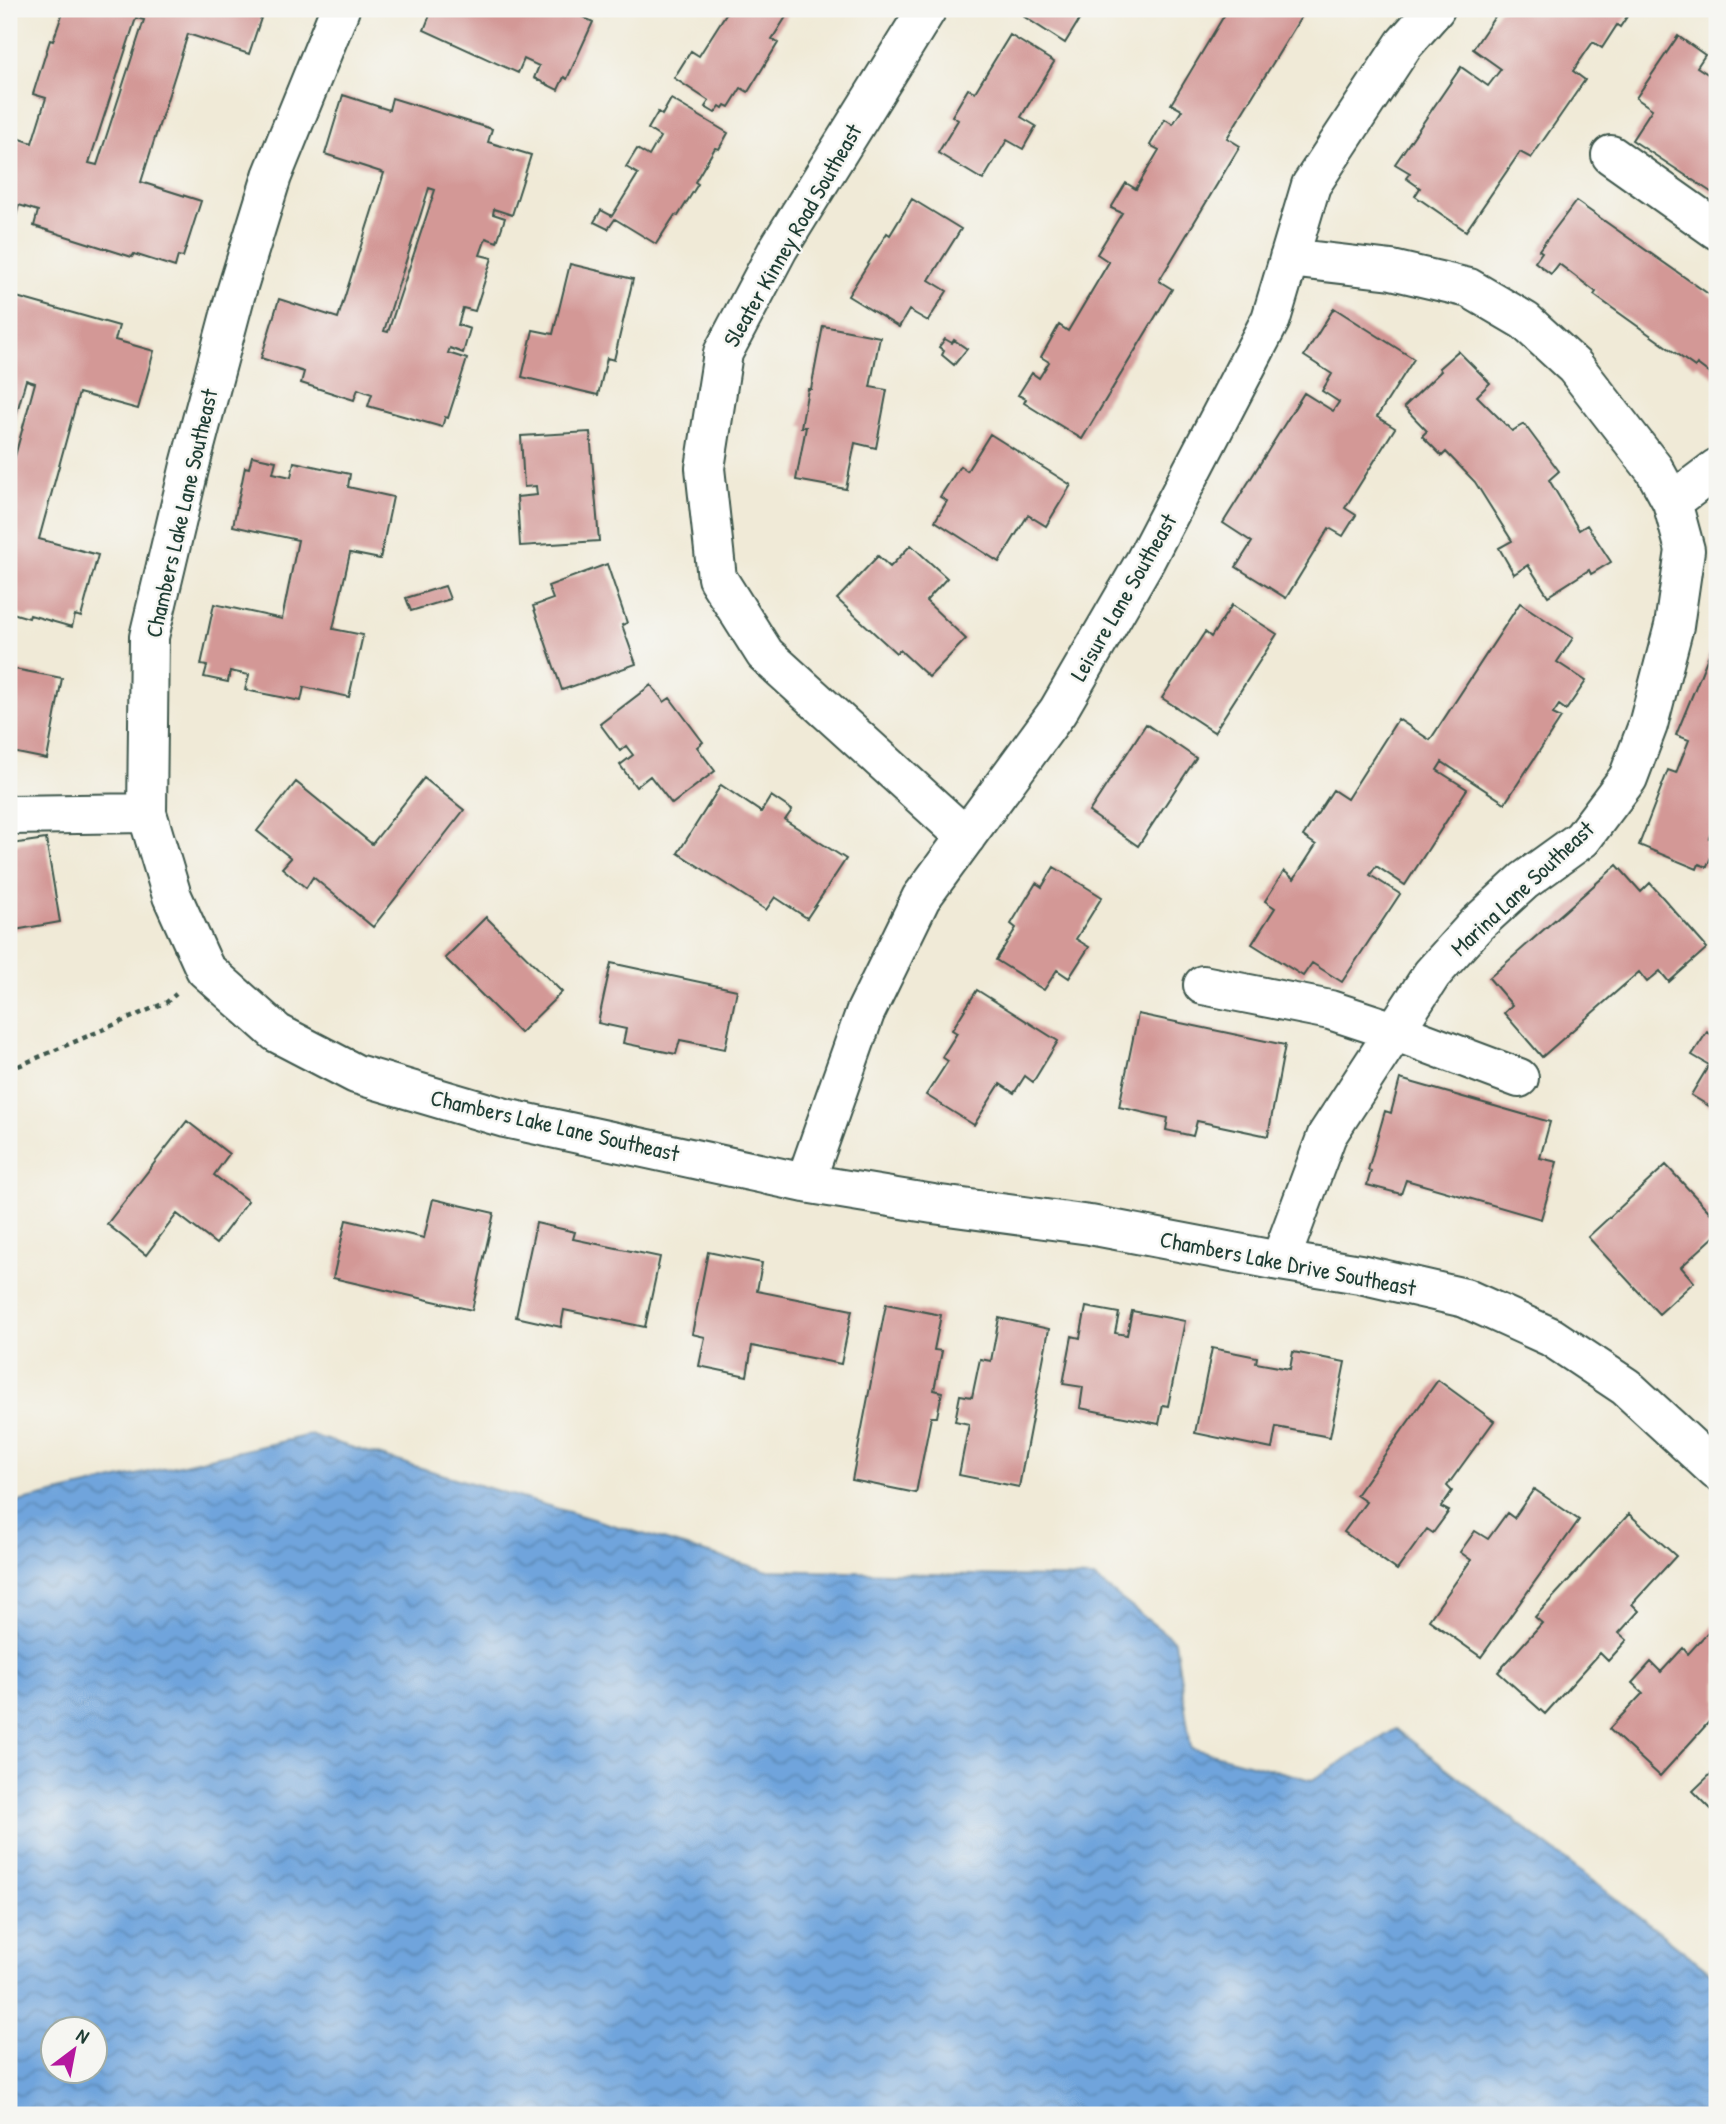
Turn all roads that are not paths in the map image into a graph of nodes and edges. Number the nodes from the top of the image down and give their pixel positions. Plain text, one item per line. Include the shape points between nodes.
1 (340, 9) edge
2 (927, 9) edge
3 (1435, 9) edge
4 (1611, 155) dead end
5 (1717, 230) edge
6 (1289, 258) junction
7 (1717, 468) edge
8 (1672, 502) junction
9 (147, 813) junction
10 (9, 815) edge
11 (966, 837) junction
12 (1203, 985) dead end
13 (1394, 1031) junction
14 (1519, 1078) dead end
15 (805, 1183) junction
16 (1280, 1262) junction
17 (1715, 1463) edge

1 - 9 street, Chambers Lake Lane Southeast via 272,176 190,466 149,637
2 - 11 street, Sleater Kinney Road Southeast via 778,249 723,353 705,468 717,578 765,654
3 - 6 street, Leisure Lane Southeast via 1404,44 1311,185
4 - 5 street
6 - 8 street, Marina Lane Southeast via 1392,270 1469,288 1525,321 1575,366 1654,469
6 - 11 street, Leisure Lane Southeast via 1271,319 1145,561 1058,711
7 - 8 street
8 - 13 street, Marina Lane Southeast via 1685,550 1674,626 1648,725 1628,778 1582,839 1524,881 1477,924 1432,974
9 - 10 street
9 - 15 street, Chambers Lake Lane Southeast via 172,896 205,970 277,1033 356,1074 505,1118
11 - 15 street, Leisure Lane Southeast via 921,898 865,1013
12 - 13 street via 1329,1010
13 - 14 street
13 - 16 street, Marina Lane Southeast via 1327,1135
15 - 16 street, Chambers Lake Drive Southeast via 1090,1225
16 - 17 street, Chambers Lake Drive Southeast via 1360,1274 1465,1298 1539,1332 1626,1387

